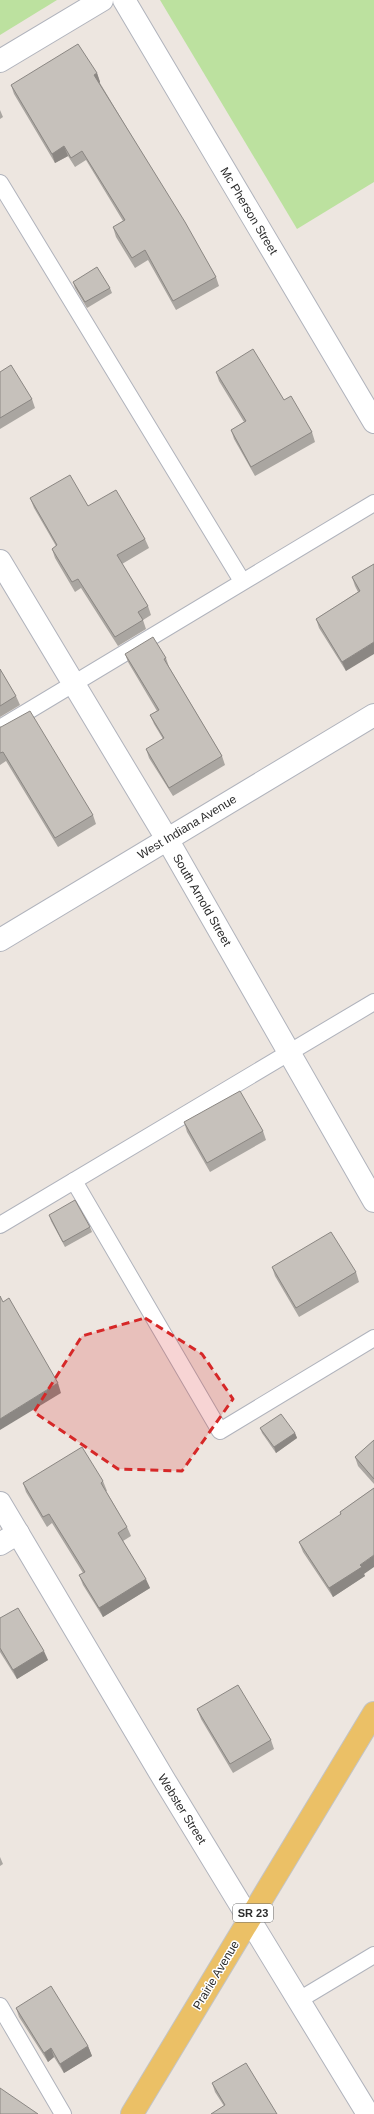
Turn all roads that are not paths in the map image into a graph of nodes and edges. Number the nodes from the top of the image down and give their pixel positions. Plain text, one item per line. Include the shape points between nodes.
1 (102, 0) edge
2 (124, 0) edge
3 (0, 61) edge
4 (0, 183) edge
5 (374, 422) edge
6 (374, 503) edge
7 (0, 561) edge
8 (242, 581) junction
9 (73, 684) junction
10 (374, 715) edge
11 (0, 728) edge
12 (167, 839) junction
13 (0, 940) edge
14 (374, 1002) edge
15 (289, 1052) junction
16 (74, 1180) junction
17 (374, 1201) edge
18 (0, 1225) edge
19 (374, 1338) edge
20 (0, 1503) edge
21 (9, 1539) edge
22 (374, 1713) edge
23 (250, 1918) junction
24 (374, 1955) edge
25 (299, 2000) junction
26 (0, 2006) edge
27 (63, 2114) edge
28 (132, 2114) edge
29 (368, 2114) edge

1 - 3 street
2 - 5 street, Mc Pherson Street
4 - 8 lane
6 - 8 lane
7 - 9 street, South Arnold Street
8 - 9 lane
9 - 11 lane
9 - 12 street, South Arnold Street
10 - 12 street, West Indiana Avenue
12 - 13 street, West Indiana Avenue
12 - 15 street, South Arnold Street
14 - 15 lane
15 - 16 lane
15 - 17 street, South Arnold Street
16 - 18 lane
16 - 19 lane via 220,1431
20 - 21 street, Webster Street
21 - 23 street, Webster Street
22 - 23 main road, Prairie Avenue / SR 23
23 - 25 street, Webster Street
23 - 28 main road, Prairie Avenue / SR 23
24 - 25 lane
25 - 29 street, Webster Street
26 - 27 lane

